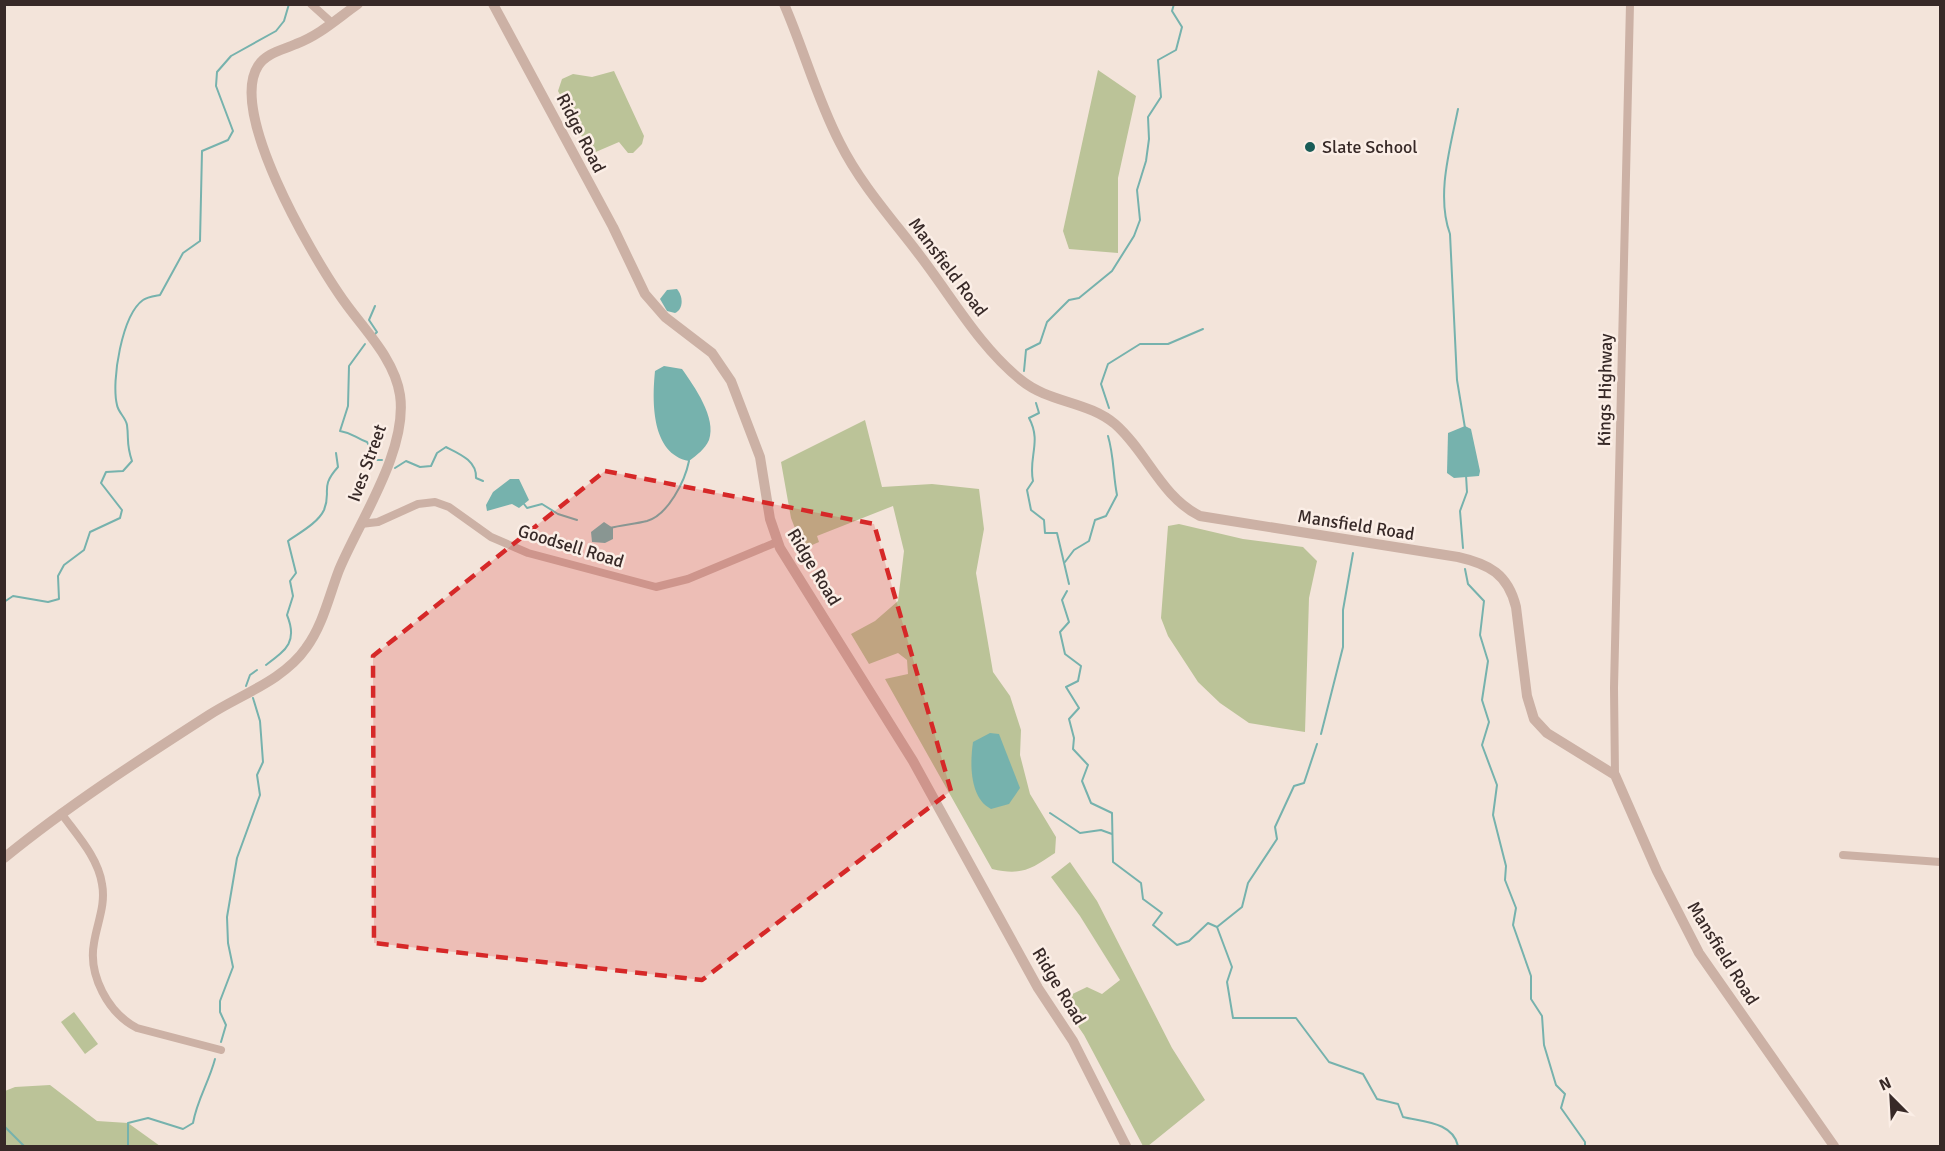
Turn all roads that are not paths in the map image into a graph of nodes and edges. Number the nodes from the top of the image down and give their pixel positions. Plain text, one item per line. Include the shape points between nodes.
1 (311, 4) edge
2 (358, 4) edge
3 (493, 4) edge
4 (784, 4) edge
5 (1630, 4) edge
6 (332, 23) junction
7 (362, 524) junction
8 (777, 542) junction
9 (1615, 775) junction
10 (61, 813) junction
11 (1843, 855) dead end
12 (4, 858) edge
13 (1941, 862) edge
14 (220, 1050) dead end
15 (1126, 1146) edge
16 (1834, 1146) edge

1 - 6 street
2 - 6 street, Ives Street
3 - 8 street, Ridge Road via 645,294 664,317 712,353 731,381 760,457
4 - 9 street, Mansfield Road via 830,122 854,169 980,337 1009,369 1032,389 1108,418 1169,492 1200,516 1488,565 1503,577 1513,593 1527,696 1534,719 1547,733
5 - 9 street, Kings Highway
6 - 7 street, Ives Street via 262,61 255,72 251,97 261,144 286,200 333,285 387,361 400,391 396,437
7 - 8 street, Goodsell Road via 435,502 518,549 656,587 688,579
7 - 10 street, Ives Street via 317,628 297,658 268,681 210,714
8 - 15 street, Ridge Road via 913,761 1038,988 1073,1041
9 - 16 street, Mansfield Road via 1699,953
10 - 12 street, Ives Street
10 - 14 street via 101,878 103,897 93,961 111,1005 130,1024 149,1033
11 - 13 street

